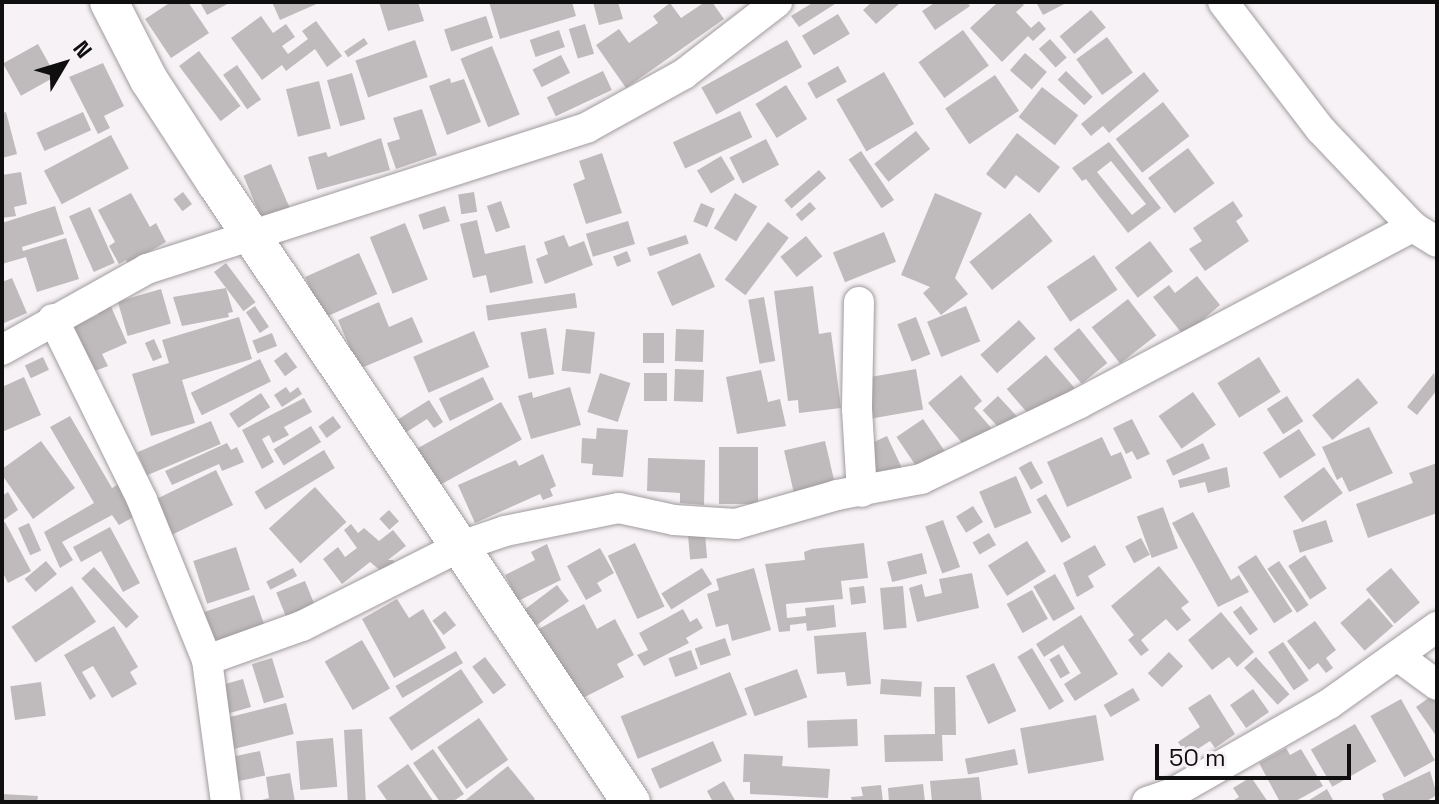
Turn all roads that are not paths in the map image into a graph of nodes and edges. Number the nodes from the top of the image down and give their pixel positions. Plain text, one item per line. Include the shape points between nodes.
1 (109, 2) edge
2 (777, 2) edge
3 (1223, 2) edge
4 (1425, 234) edge
5 (251, 236) junction
6 (859, 302) dead end
7 (53, 319) junction
8 (2, 350) edge
9 (862, 492) junction
10 (461, 546) junction
11 (1437, 627) edge
12 (1399, 657) junction
13 (207, 660) junction
14 (1437, 685) edge
15 (1166, 799) edge
16 (226, 802) edge
17 (631, 802) edge

1 - 5 street via 149,80
2 - 5 street via 684,74 588,127
3 - 4 street via 1321,130
4 - 9 street via 921,479
5 - 7 street via 147,269
5 - 10 street
6 - 9 street
7 - 8 street
7 - 13 street via 142,500
9 - 10 street via 736,524 674,520 619,508 505,531
10 - 13 street via 302,626
10 - 17 street
11 - 12 street
12 - 14 street
12 - 15 street
13 - 16 street

